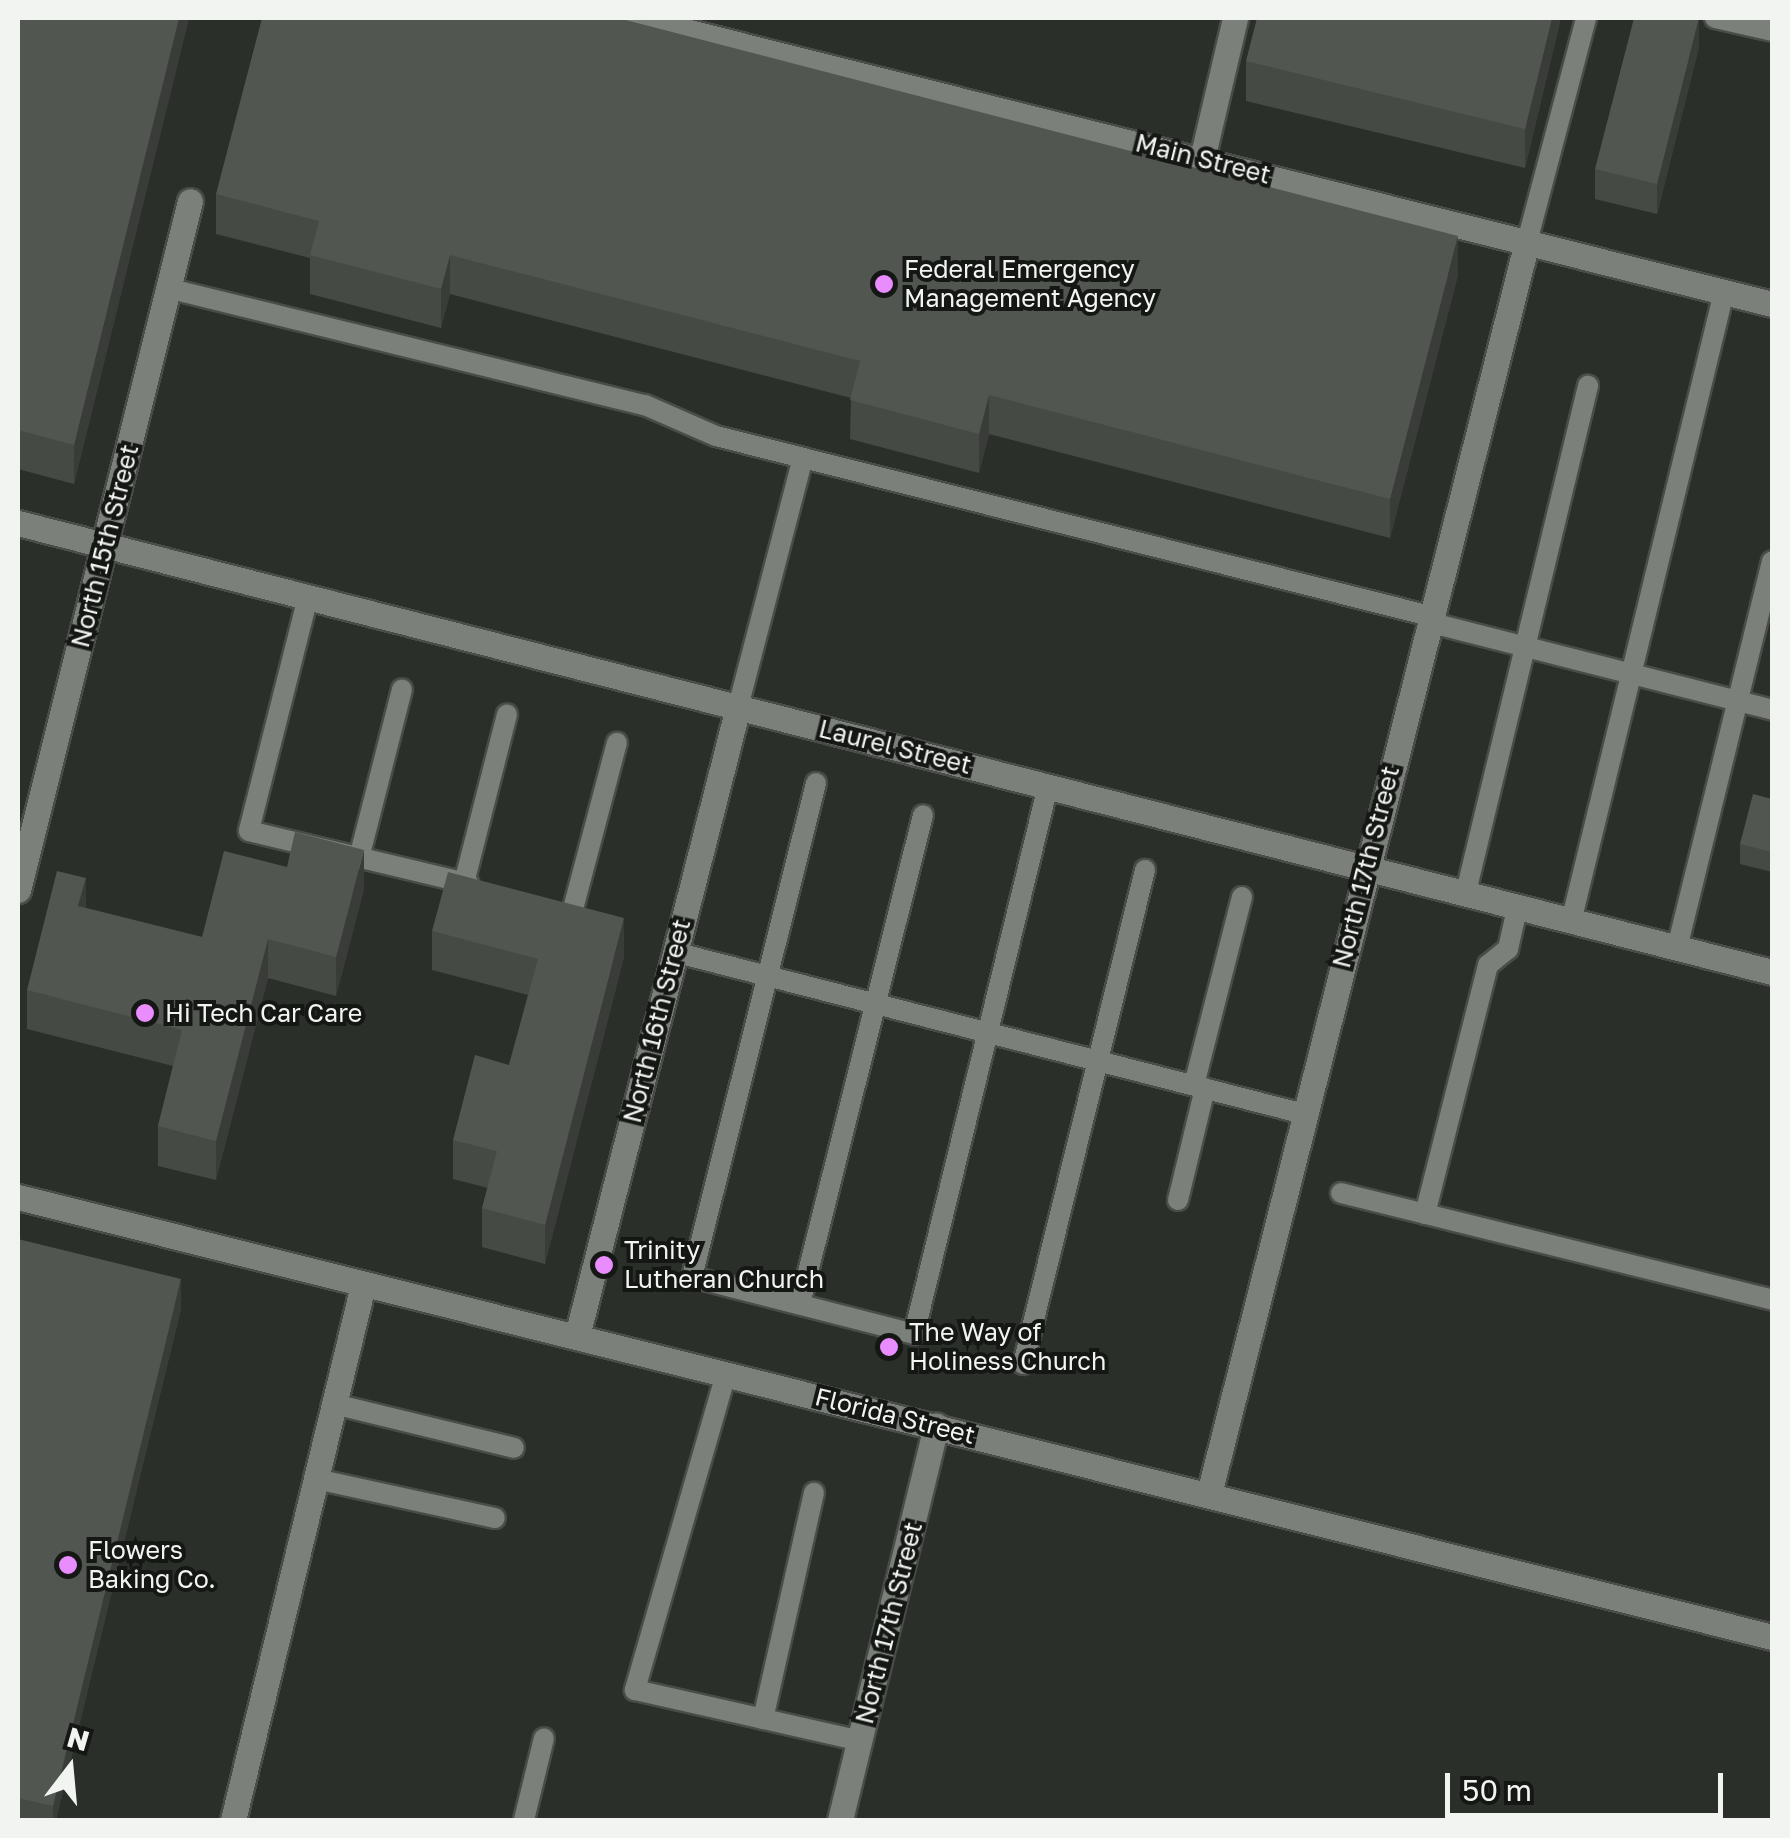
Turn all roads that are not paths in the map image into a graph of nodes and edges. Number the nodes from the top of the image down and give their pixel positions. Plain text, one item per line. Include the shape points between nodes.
1 (632, 18) edge
2 (1234, 18) edge
3 (1586, 18) edge
4 (1715, 18) edge
5 (1772, 31) edge
6 (1202, 159) junction
7 (190, 201) dead end
8 (1527, 242) junction
9 (171, 289) junction
10 (1724, 292) junction
11 (1772, 304) edge
12 (1588, 386) dead end
13 (803, 458) junction
14 (18, 523) edge
15 (105, 544) junction
16 (1772, 561) edge
17 (308, 597) junction
18 (1429, 619) junction
19 (1526, 647) junction
20 (1630, 674) junction
21 (402, 689) dead end
22 (1738, 701) junction
23 (738, 707) junction
24 (1772, 710) edge
25 (508, 714) dead end
26 (617, 742) dead end
27 (816, 783) dead end
28 (1048, 786) junction
29 (923, 815) dead end
30 (359, 858) junction
31 (1366, 864) junction
32 (1145, 870) dead end
33 (464, 883) junction
34 (18, 890) edge
35 (501, 892) edge
36 (1465, 896) junction
37 (1242, 897) dead end
38 (1517, 909) junction
39 (602, 916) edge
40 (1571, 922) junction
41 (1677, 948) junction
42 (674, 952) junction
43 (1772, 972) edge
44 (768, 976) junction
45 (878, 1004) junction
46 (988, 1033) junction
47 (1100, 1061) junction
48 (1200, 1086) junction
49 (1304, 1114) junction
50 (1341, 1193) dead end
51 (18, 1197) edge
52 (1178, 1200) dead end
53 (1425, 1214) junction
54 (362, 1285) junction
55 (1772, 1300) edge
56 (800, 1304) junction
57 (576, 1336) junction
58 (1023, 1364) dead end
59 (726, 1374) junction
60 (334, 1404) junction
61 (936, 1426) junction
62 (514, 1448) dead end
63 (316, 1479) junction
64 (814, 1492) dead end
65 (1210, 1494) junction
66 (495, 1518) dead end
67 (1772, 1636) edge
68 (763, 1719) junction
69 (544, 1738) dead end
70 (861, 1741) junction
71 (233, 1820) edge
72 (524, 1820) edge
73 (840, 1820) edge

1 - 6 street, Main Street
2 - 6 street
3 - 8 lane
4 - 5 lane
6 - 8 street, Main Street
7 - 9 street, North 15th Street
8 - 10 street, Main Street
8 - 18 street, North 17th Street
9 - 13 lane via 645,405 716,436
9 - 15 street, North 15th Street
10 - 11 street, Main Street
10 - 20 lane
12 - 19 lane
13 - 18 lane
13 - 23 lane
14 - 15 street, Laurel Street
15 - 17 street, Laurel Street
15 - 34 street, North 15th Street
16 - 22 lane
17 - 23 street, Laurel Street
17 - 30 lane via 249,831
18 - 19 lane
18 - 31 street, North 17th Street
19 - 20 lane
19 - 36 lane
20 - 22 lane
20 - 40 lane
21 - 30 lane
22 - 24 lane
22 - 41 lane
23 - 28 street, Laurel Street
23 - 42 street, North 16th Street
25 - 33 lane
26 - 39 lane via 564,907
27 - 44 lane
28 - 31 street, Laurel Street
28 - 46 lane
29 - 45 lane
30 - 33 lane
31 - 36 street, Laurel Street
31 - 49 street, North 17th Street
32 - 47 lane
33 - 35 lane
36 - 38 street, Laurel Street
37 - 48 lane
38 - 40 street, Laurel Street
38 - 53 lane via 1508,949 1488,965
40 - 41 street, Laurel Street
41 - 43 street, Laurel Street
42 - 44 lane
42 - 57 street, North 16th Street
44 - 45 lane
44 - 56 lane via 692,1277
45 - 46 lane
45 - 56 lane
46 - 47 lane
46 - 56 lane via 914,1334
47 - 48 lane
47 - 58 lane
48 - 49 lane
48 - 52 lane
49 - 65 street, North 17th Street
50 - 53 lane
51 - 54 street, Florida Street
53 - 55 lane
54 - 57 street, Florida Street
54 - 60 street
57 - 59 street, Florida Street
59 - 61 street, Florida Street
59 - 68 lane via 636,1690
60 - 62 lane
60 - 63 street
61 - 65 street, Florida Street
61 - 70 street, North 17th Street
63 - 66 lane
63 - 71 street
64 - 68 lane
65 - 67 street, Florida Street
68 - 70 lane
69 - 72 lane
70 - 73 street, North 17th Street

